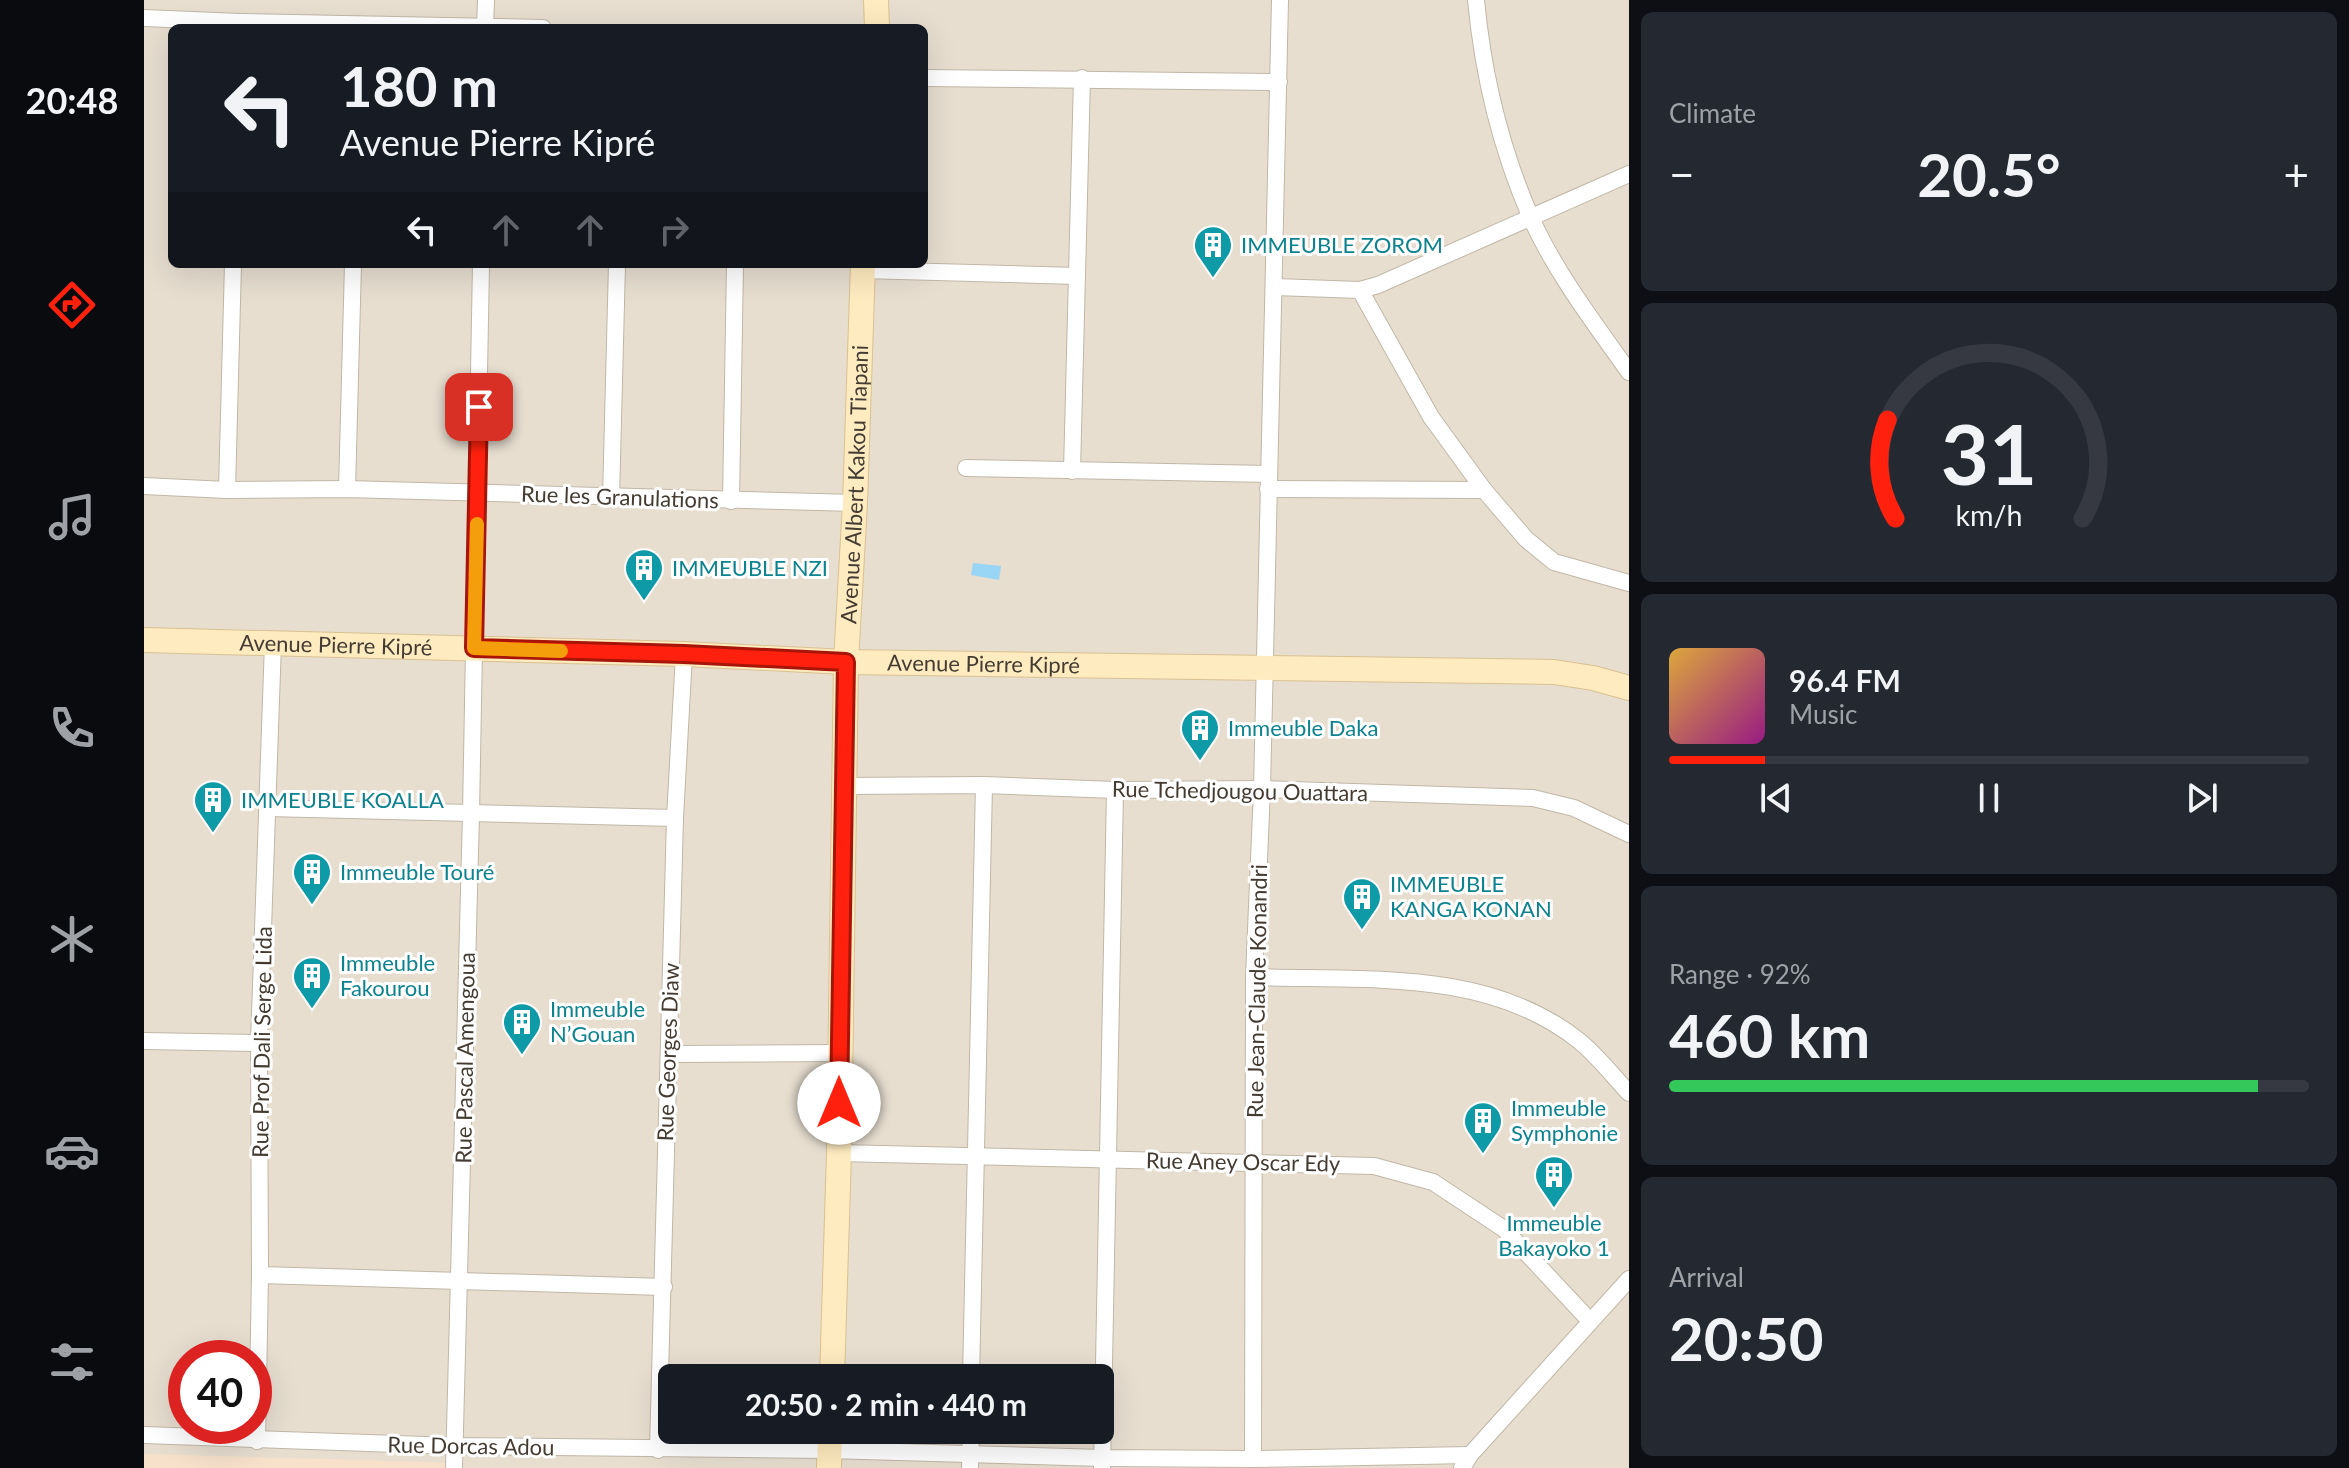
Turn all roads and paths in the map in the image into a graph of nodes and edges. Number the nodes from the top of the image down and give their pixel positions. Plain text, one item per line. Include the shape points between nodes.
1 (486, 0) edge
2 (876, 0) edge
3 (1280, 0) edge
4 (1476, 0) edge
5 (144, 18) edge
6 (226, 24) edge
7 (485, 24) edge
8 (877, 24) edge
9 (928, 78) edge
10 (1082, 78) junction
11 (1279, 82) junction
12 (1629, 174) edge
13 (1532, 219) junction
14 (233, 268) edge
15 (353, 268) edge
16 (481, 268) edge
17 (617, 268) edge
18 (735, 268) edge
19 (863, 268) edge
20 (887, 268) edge
21 (1076, 276) junction
22 (1275, 287) junction
23 (1360, 290) junction
24 (1629, 372) edge
25 (966, 468) dead end
26 (1072, 471) junction
27 (1268, 482) junction
28 (144, 486) edge
29 (347, 489) junction
30 (227, 490) junction
31 (1484, 490) junction
32 (478, 492) junction
33 (611, 498) junction
34 (731, 501) junction
35 (855, 503) junction
36 (1629, 583) edge
37 (144, 640) edge
38 (273, 643) junction
39 (474, 648) junction
40 (684, 654) junction
41 (846, 662) junction
42 (1265, 668) junction
43 (1629, 688) edge
44 (984, 785) junction
45 (845, 786) junction
46 (1262, 789) junction
47 (1115, 790) junction
48 (268, 808) junction
49 (471, 814) junction
50 (675, 818) junction
51 (1629, 834) edge
52 (1254, 977) junction
53 (144, 1041) edge
54 (259, 1043) junction
55 (839, 1053) junction
56 (669, 1054) junction
57 (1629, 1093) edge
58 (839, 1153) junction
59 (975, 1156) junction
60 (1107, 1159) junction
61 (1254, 1162) junction
62 (260, 1275) junction
63 (1629, 1279) edge
64 (460, 1280) junction
65 (664, 1287) junction
66 (1590, 1321) junction
67 (259, 1340) edge
68 (832, 1364) edge
69 (971, 1364) edge
70 (144, 1435) edge
71 (168, 1436) edge
72 (272, 1441) edge
73 (454, 1446) junction
74 (830, 1449) edge
75 (658, 1450) junction
76 (1253, 1459) junction
77 (970, 1462) edge
78 (1466, 1462) edge
79 (1102, 1463) edge
80 (454, 1468) edge
81 (812, 1468) edge

1 - 7 street
2 - 8 street
3 - 11 street, Rue Jean-Claude Konandri
4 - 13 street via 1486,76
5 - 6 street
9 - 10 street
10 - 11 street
10 - 21 street
11 - 22 street, Rue Jean-Claude Konandri
12 - 13 street
13 - 23 street
13 - 24 street
14 - 30 street
15 - 29 street
16 - 32 street, Rue Pascal Amengoua
17 - 33 street
18 - 34 street
19 - 35 street, Avenue Albert Kakou Tiapani
20 - 21 street
21 - 26 street
22 - 23 street
22 - 27 street, Rue Jean-Claude Konandri
23 - 31 street via 1431,417
25 - 26 street
26 - 27 street
27 - 31 street
27 - 42 street, Rue Jean-Claude Konandri
28 - 30 street, Rue les Granulations
29 - 30 street, Rue les Granulations
29 - 32 street, Rue les Granulations
31 - 36 street via 1526,539 1554,562
32 - 33 street, Rue les Granulations
32 - 39 street, Rue Pascal Amengoua
33 - 34 street, Rue les Granulations
34 - 35 street, Rue les Granulations
35 - 41 street, Avenue Albert Kakou Tiapani
37 - 38 street, Avenue Pierre Kipré
38 - 39 street, Avenue Pierre Kipré
38 - 48 street, Rue Prof Dali Serge Lida
39 - 40 street, Avenue Pierre Kipré
39 - 49 street, Rue Pascal Amengoua
40 - 41 street, Avenue Pierre Kipré
40 - 50 street, Rue Georges Diaw
41 - 42 street, Avenue Pierre Kipré
41 - 45 street, Avenue Albert Kakou Tiapani
42 - 43 street, Avenue Pierre Kipré via 1554,672
42 - 46 street, Rue Jean-Claude Konandri
44 - 45 street, Rue Tchedjougou Ouattara
44 - 47 street, Rue Tchedjougou Ouattara
44 - 59 street
45 - 55 street, Avenue Albert Kakou Tiapani
46 - 47 street, Rue Tchedjougou Ouattara
46 - 51 street, Rue Tchedjougou Ouattara via 1533,798 1574,808
46 - 52 street, Rue Jean-Claude Konandri
47 - 60 street
48 - 49 street
48 - 54 street, Rue Prof Dali Serge Lida
49 - 50 street
49 - 64 street, Rue Pascal Amengoua
50 - 56 street, Rue Georges Diaw
52 - 57 street via 1441,983 1502,1000 1580,1041
52 - 61 street, Rue Jean-Claude Konandri
53 - 54 street
54 - 62 street, Rue Prof Dali Serge Lida
55 - 56 street
55 - 58 street, Avenue Albert Kakou Tiapani
56 - 65 street, Rue Georges Diaw
58 - 59 street, Rue Aney Oscar Edy
58 - 68 street, Avenue Albert Kakou Tiapani
59 - 60 street, Rue Aney Oscar Edy
59 - 69 street
60 - 61 street, Rue Aney Oscar Edy
60 - 79 street
61 - 66 street, Rue Aney Oscar Edy via 1374,1166 1433,1182 1504,1229
61 - 76 street, Rue Jean-Claude Konandri
62 - 64 street
62 - 67 street, Rue Prof Dali Serge Lida
63 - 66 street
64 - 65 street
64 - 73 street, Rue Pascal Amengoua
65 - 75 street, Rue Georges Diaw
66 - 78 street
70 - 71 street, Rue Dorcas Adou
72 - 73 street, Rue Dorcas Adou
73 - 75 street, Rue Dorcas Adou
73 - 80 street, Rue Pascal Amengoua
74 - 75 street, Rue Dorcas Adou
74 - 77 street, Rue Dorcas Adou
74 - 81 street
76 - 78 street, Rue Dorcas Adou
76 - 79 street, Rue Dorcas Adou
77 - 79 street, Rue Dorcas Adou

